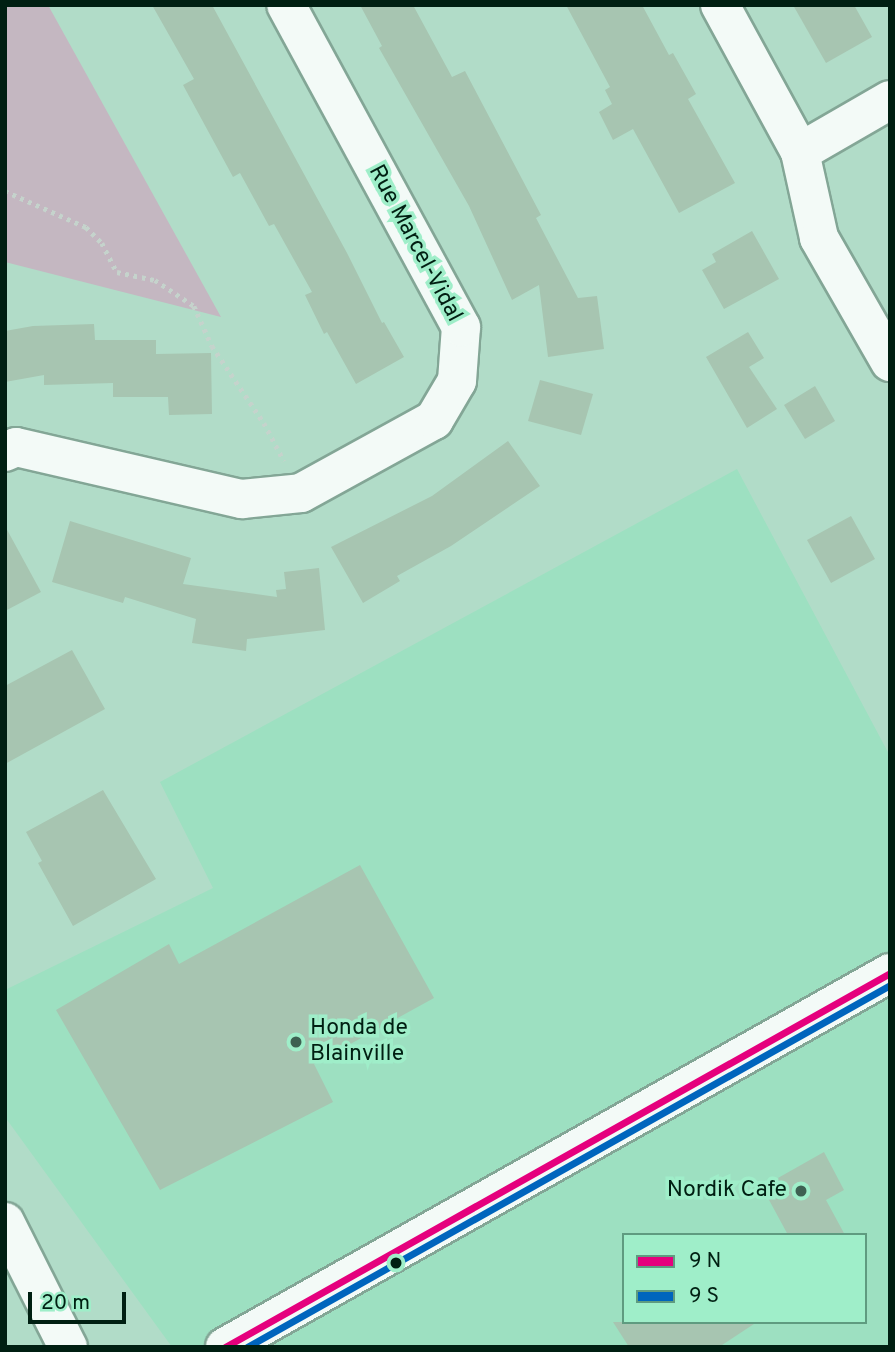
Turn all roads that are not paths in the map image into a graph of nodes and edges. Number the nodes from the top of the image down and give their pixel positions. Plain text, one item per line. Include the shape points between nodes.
1 (286, 5) edge
2 (720, 5) edge
3 (890, 100) edge
4 (800, 152) junction
5 (890, 362) edge
6 (5, 452) edge
7 (890, 973) edge
8 (5, 1222) edge
9 (246, 1342) edge
10 (68, 1347) edge

1 - 6 street, Rue Marcel-Vidal via 461,327 457,382 433,420 301,493 242,499 16,447
2 - 4 street
3 - 4 street
4 - 5 street via 818,238
7 - 9 street
8 - 10 street

